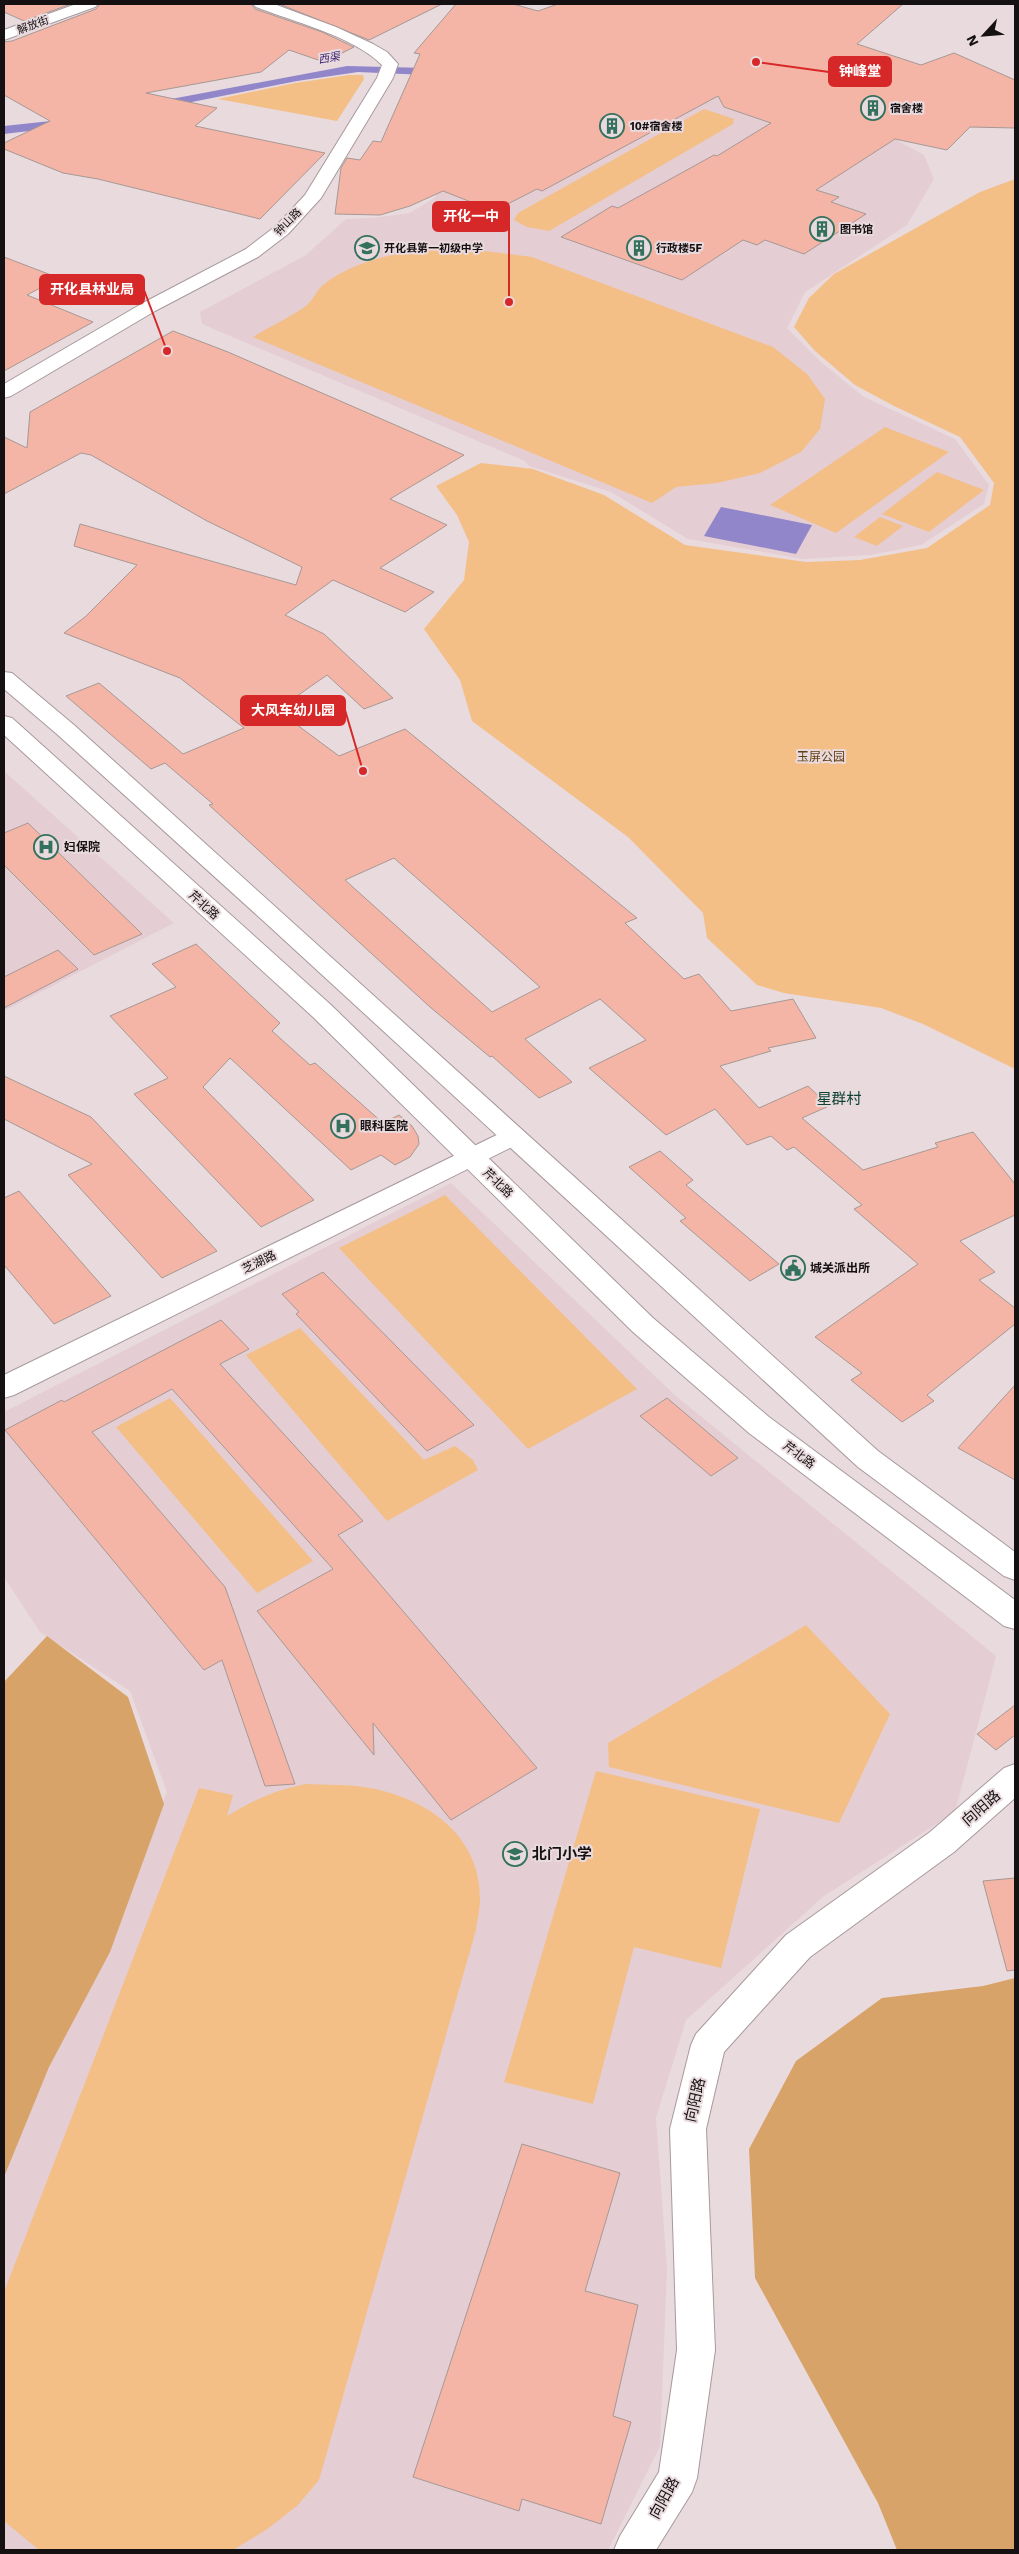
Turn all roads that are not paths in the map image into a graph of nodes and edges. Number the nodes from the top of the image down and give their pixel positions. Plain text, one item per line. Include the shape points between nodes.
1 (90, 4) edge
2 (261, 4) edge
3 (4, 35) edge
4 (4, 392) edge
5 (4, 678) edge
6 (4, 723) edge
7 (66, 730) junction
8 (29, 747) junction
9 (513, 1136) junction
10 (472, 1158) junction
11 (4, 1387) edge
12 (1015, 1568) edge
13 (1015, 1617) edge
14 (1015, 1778) edge
15 (634, 2550) edge

1 - 3 main road, 解放街
2 - 4 main road, 钟山路 via 362,44 380,53 390,64 386,78 312,198 282,230 252,253
5 - 7 main road
6 - 8 main road, 芹北路
7 - 8 main road
7 - 9 main road
8 - 10 main road, 芹北路 via 322,1011
9 - 10 main road, 芝湖路
9 - 12 main road via 868,1459
10 - 11 main road, 芝湖路
10 - 13 main road, 芹北路 via 643,1325 759,1425
14 - 15 main road, 向阳路 via 942,1842 798,1946 708,2045 688,2129 696,2350 678,2478

